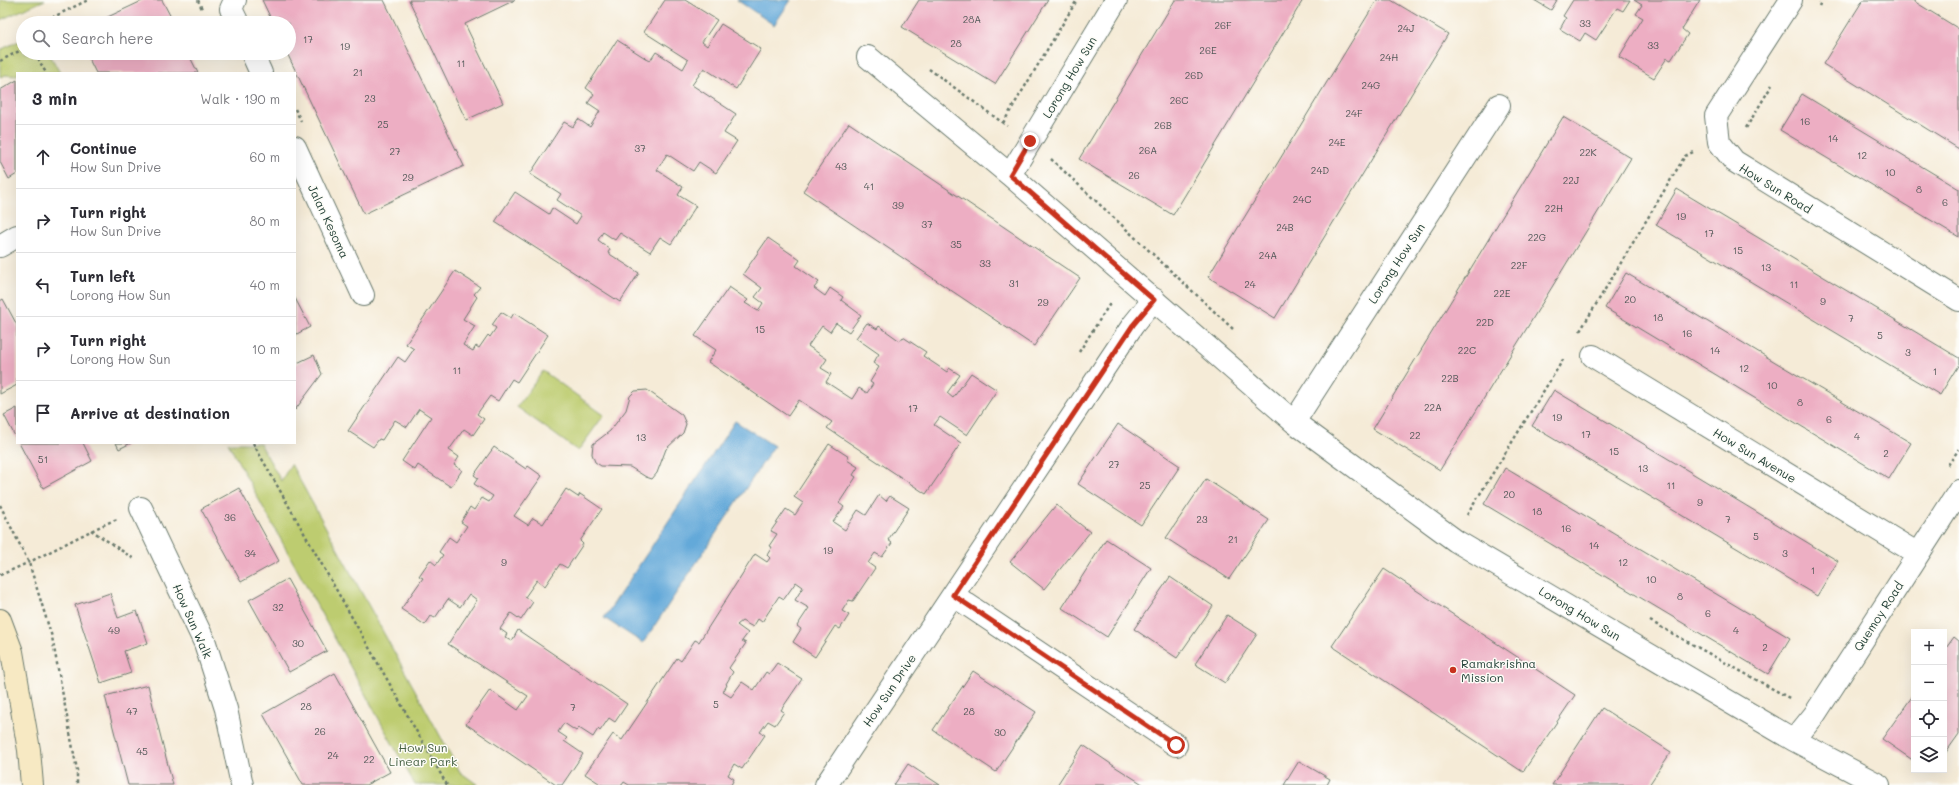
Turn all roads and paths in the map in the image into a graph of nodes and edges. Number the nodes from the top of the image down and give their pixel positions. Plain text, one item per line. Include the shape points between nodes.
1 (88, 0) edge
2 (235, 0) edge
3 (1077, 0) edge
4 (1116, 0) edge
5 (1791, 0) edge
6 (1822, 0) edge
7 (1818, 7) dead end
8 (55, 16) edge
9 (234, 16) edge
10 (16, 53) edge
11 (868, 57) dead end
12 (39, 60) edge
13 (255, 60) edge
14 (0, 61) edge
15 (45, 72) edge
16 (261, 72) edge
17 (1774, 81) dead end
18 (1499, 105) dead end
19 (1003, 123) dead end
20 (1746, 136) dead end
21 (296, 149) edge
22 (1010, 175) junction
23 (16, 237) edge
24 (0, 246) edge
25 (363, 295) dead end
26 (1154, 300) junction
27 (1959, 300) edge
28 (1593, 356) dead end
29 (1294, 422) junction
30 (254, 444) edge
31 (1959, 491) edge
32 (0, 504) edge
33 (140, 508) joint
34 (91, 530) junction
35 (1918, 554) junction
36 (29, 563) junction
37 (140, 564) dead end
38 (0, 575) edge
39 (953, 595) junction
40 (0, 620) edge
41 (1794, 740) junction
42 (1176, 745) dead end
43 (32, 785) edge
44 (77, 785) edge
45 (242, 785) edge
46 (447, 785) edge
47 (826, 785) edge
48 (1879, 785) edge

1 - 8 path
2 - 9 street via 231,9
3 - 19 path
4 - 22 street, Lorong How Sun
5 - 27 street, How Sun Road via 1716,116 1719,142 1734,161
6 - 7 path
10 - 14 path
11 - 22 street, Lorong How Sun
12 - 15 path
13 - 16 street
17 - 20 path via 1746,129
18 - 29 street, Lorong How Sun
21 - 25 street, Jalan Kesoma
22 - 26 street, Lorong How Sun
23 - 24 street
26 - 29 street, Lorong How Sun
26 - 39 street, How Sun Drive via 1133,325
28 - 35 street, How Sun Avenue
29 - 41 street, Lorong How Sun via 1456,541
30 - 46 path
31 - 35 street, Quemoy Road
32 - 36 path
33 - 34 path
33 - 45 street, How Sun Walk via 205,643 226,709
34 - 36 path
34 - 37 path
35 - 41 street, Quemoy Road via 1815,714
36 - 38 path
36 - 44 path via 52,637 77,770
39 - 42 street
39 - 47 street, How Sun Drive
40 - 43 street via 12,652 29,750
41 - 48 street, Lorong How Sun

